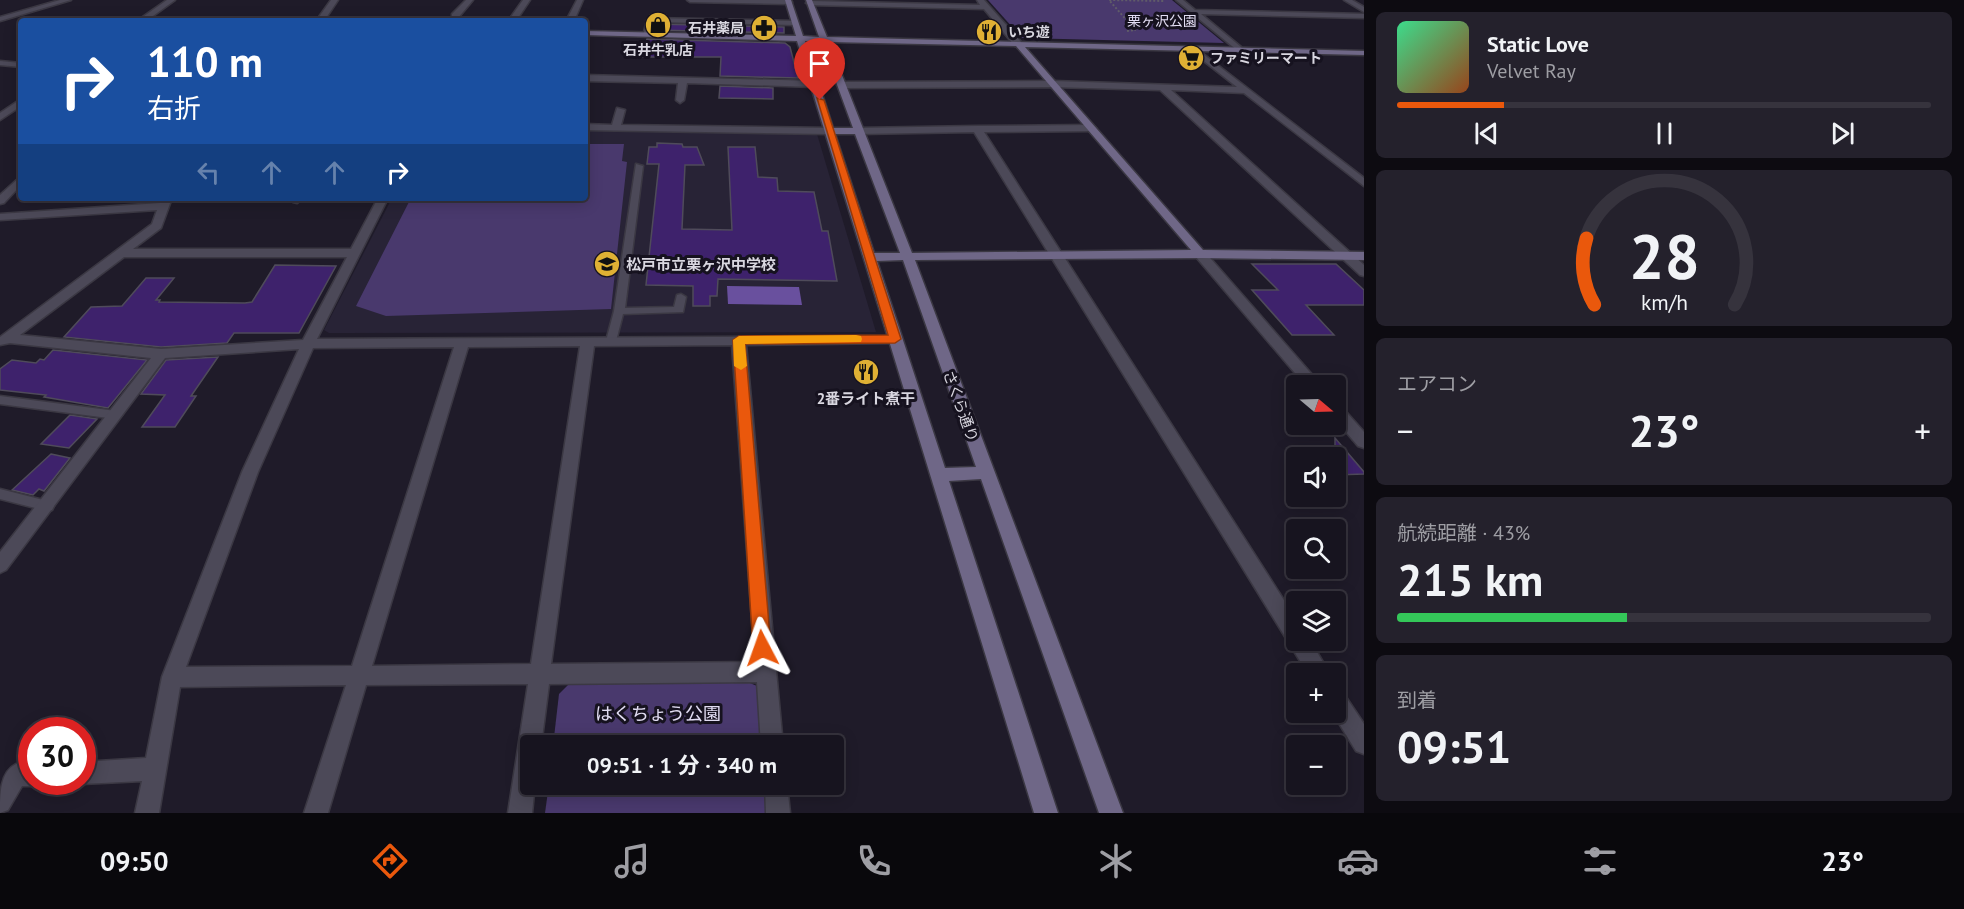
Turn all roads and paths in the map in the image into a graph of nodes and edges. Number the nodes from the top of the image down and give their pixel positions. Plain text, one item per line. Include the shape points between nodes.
1 (69, 0) edge
2 (172, 0) edge
3 (335, 0) edge
4 (470, 0) edge
5 (527, 0) edge
6 (580, 0) edge
7 (690, 0) edge
8 (980, 0) edge
9 (1347, 0) edge
10 (788, 1) edge
11 (1180, 1) edge
12 (810, 2) edge
13 (897, 2) edge
14 (1271, 5) dead end
15 (986, 7) junction
16 (1364, 10) edge
17 (1193, 12) junction
18 (1284, 14) junction
19 (455, 16) dead end
20 (1364, 16) edge
21 (145, 18) edge
22 (322, 18) edge
23 (514, 18) edge
24 (571, 18) edge
25 (0, 19) edge
26 (795, 23) junction
27 (1127, 31) dead end
28 (588, 33) edge
29 (645, 35) junction
30 (801, 39) junction
31 (824, 40) junction
32 (1018, 44) junction
33 (1194, 49) junction
34 (1238, 49) junction
35 (1364, 52) edge
36 (0, 63) edge
37 (18, 66) edge
38 (588, 78) edge
39 (683, 81) junction
40 (815, 84) junction
41 (1053, 84) junction
42 (841, 85) junction
43 (1162, 87) junction
44 (1245, 90) junction
45 (680, 100) dead end
46 (18, 104) edge
47 (620, 110) dead end
48 (0, 117) edge
49 (588, 127) edge
50 (616, 127) junction
51 (1091, 128) junction
52 (977, 129) junction
53 (829, 131) junction
54 (858, 131) junction
55 (639, 166) dead end
56 (18, 182) edge
57 (1364, 183) edge
58 (0, 201) edge
59 (381, 201) edge
60 (165, 202) edge
61 (0, 217) edge
62 (123, 253) junction
63 (354, 253) junction
64 (1200, 254) junction
65 (1054, 255) junction
66 (1344, 255) junction
67 (907, 256) junction
68 (1364, 256) edge
69 (868, 257) junction
70 (1364, 272) edge
71 (681, 297) dead end
72 (619, 311) junction
73 (895, 339) junction
74 (739, 340) junction
75 (4, 341) edge
76 (588, 341) junction
77 (611, 341) junction
78 (463, 342) junction
79 (308, 344) junction
80 (160, 354) junction
81 (1304, 375) edge
82 (0, 400) edge
83 (116, 415) junction
84 (1346, 422) edge
85 (1364, 442) edge
86 (986, 473) junction
87 (938, 475) junction
88 (0, 495) edge
89 (47, 506) junction
90 (0, 565) edge
91 (1286, 620) edge
92 (764, 672) junction
93 (540, 674) junction
94 (357, 676) junction
95 (172, 677) junction
96 (1346, 715) edge
97 (771, 735) edge
98 (1364, 743) edge
99 (154, 770) junction
100 (96, 772) edge
101 (18, 776) edge
102 (777, 795) edge
103 (0, 802) edge
104 (147, 813) edge
105 (316, 813) edge
106 (520, 813) edge
107 (778, 813) edge
108 (1046, 813) edge
109 (1111, 813) edge

1 - 25 street
2 - 21 street
3 - 22 street
4 - 19 street
5 - 23 street
6 - 24 street
7 - 10 street
8 - 15 street
9 - 16 street
10 - 26 street
11 - 17 street
11 - 27 path via 1109,0 1135,30
12 - 13 street
12 - 31 street, さくら通り
13 - 15 street
14 - 18 street
15 - 32 street
17 - 18 street
17 - 34 street
18 - 20 street
26 - 29 lane via 650,20
26 - 30 street
28 - 29 street
29 - 30 street
30 - 31 street
30 - 40 street
31 - 32 street
31 - 42 street, さくら通り
32 - 33 street
32 - 41 street
33 - 34 street
33 - 44 street
34 - 35 street
36 - 37 street
38 - 39 street
39 - 40 street via 741,86
39 - 45 street
40 - 53 street
41 - 42 street
41 - 43 street
41 - 51 street
42 - 54 street, さくら通り
43 - 44 street
43 - 66 street
44 - 57 street
46 - 48 street
47 - 50 street
49 - 50 street
50 - 53 street
51 - 52 street
51 - 64 street
52 - 54 street
52 - 65 street
53 - 54 street
53 - 69 street
54 - 67 street, さくら通り
55 - 72 lane
56 - 58 street
59 - 63 street
60 - 61 street
60 - 62 street via 157,226
62 - 63 street
62 - 75 street
63 - 79 street
64 - 65 street
64 - 66 street
64 - 81 street
65 - 67 street
65 - 91 street
66 - 68 street
66 - 70 street
67 - 69 street
67 - 86 street, さくら通り
69 - 73 street
71 - 72 lane via 679,310
72 - 77 lane
73 - 74 street
73 - 87 street
74 - 77 street
74 - 92 street
75 - 80 street
76 - 77 street
76 - 78 street
76 - 93 street
78 - 79 street
78 - 94 street
79 - 80 street
79 - 95 street via 250,472
80 - 83 street
82 - 83 lane
83 - 89 street
84 - 85 street
86 - 87 street
86 - 109 street, さくら通り
87 - 108 street
88 - 89 lane
89 - 90 street
92 - 93 street
92 - 97 street
93 - 94 street
93 - 106 street
94 - 95 street
94 - 105 street
95 - 99 street
96 - 98 street
99 - 100 street
99 - 104 street
101 - 103 street
102 - 107 street

